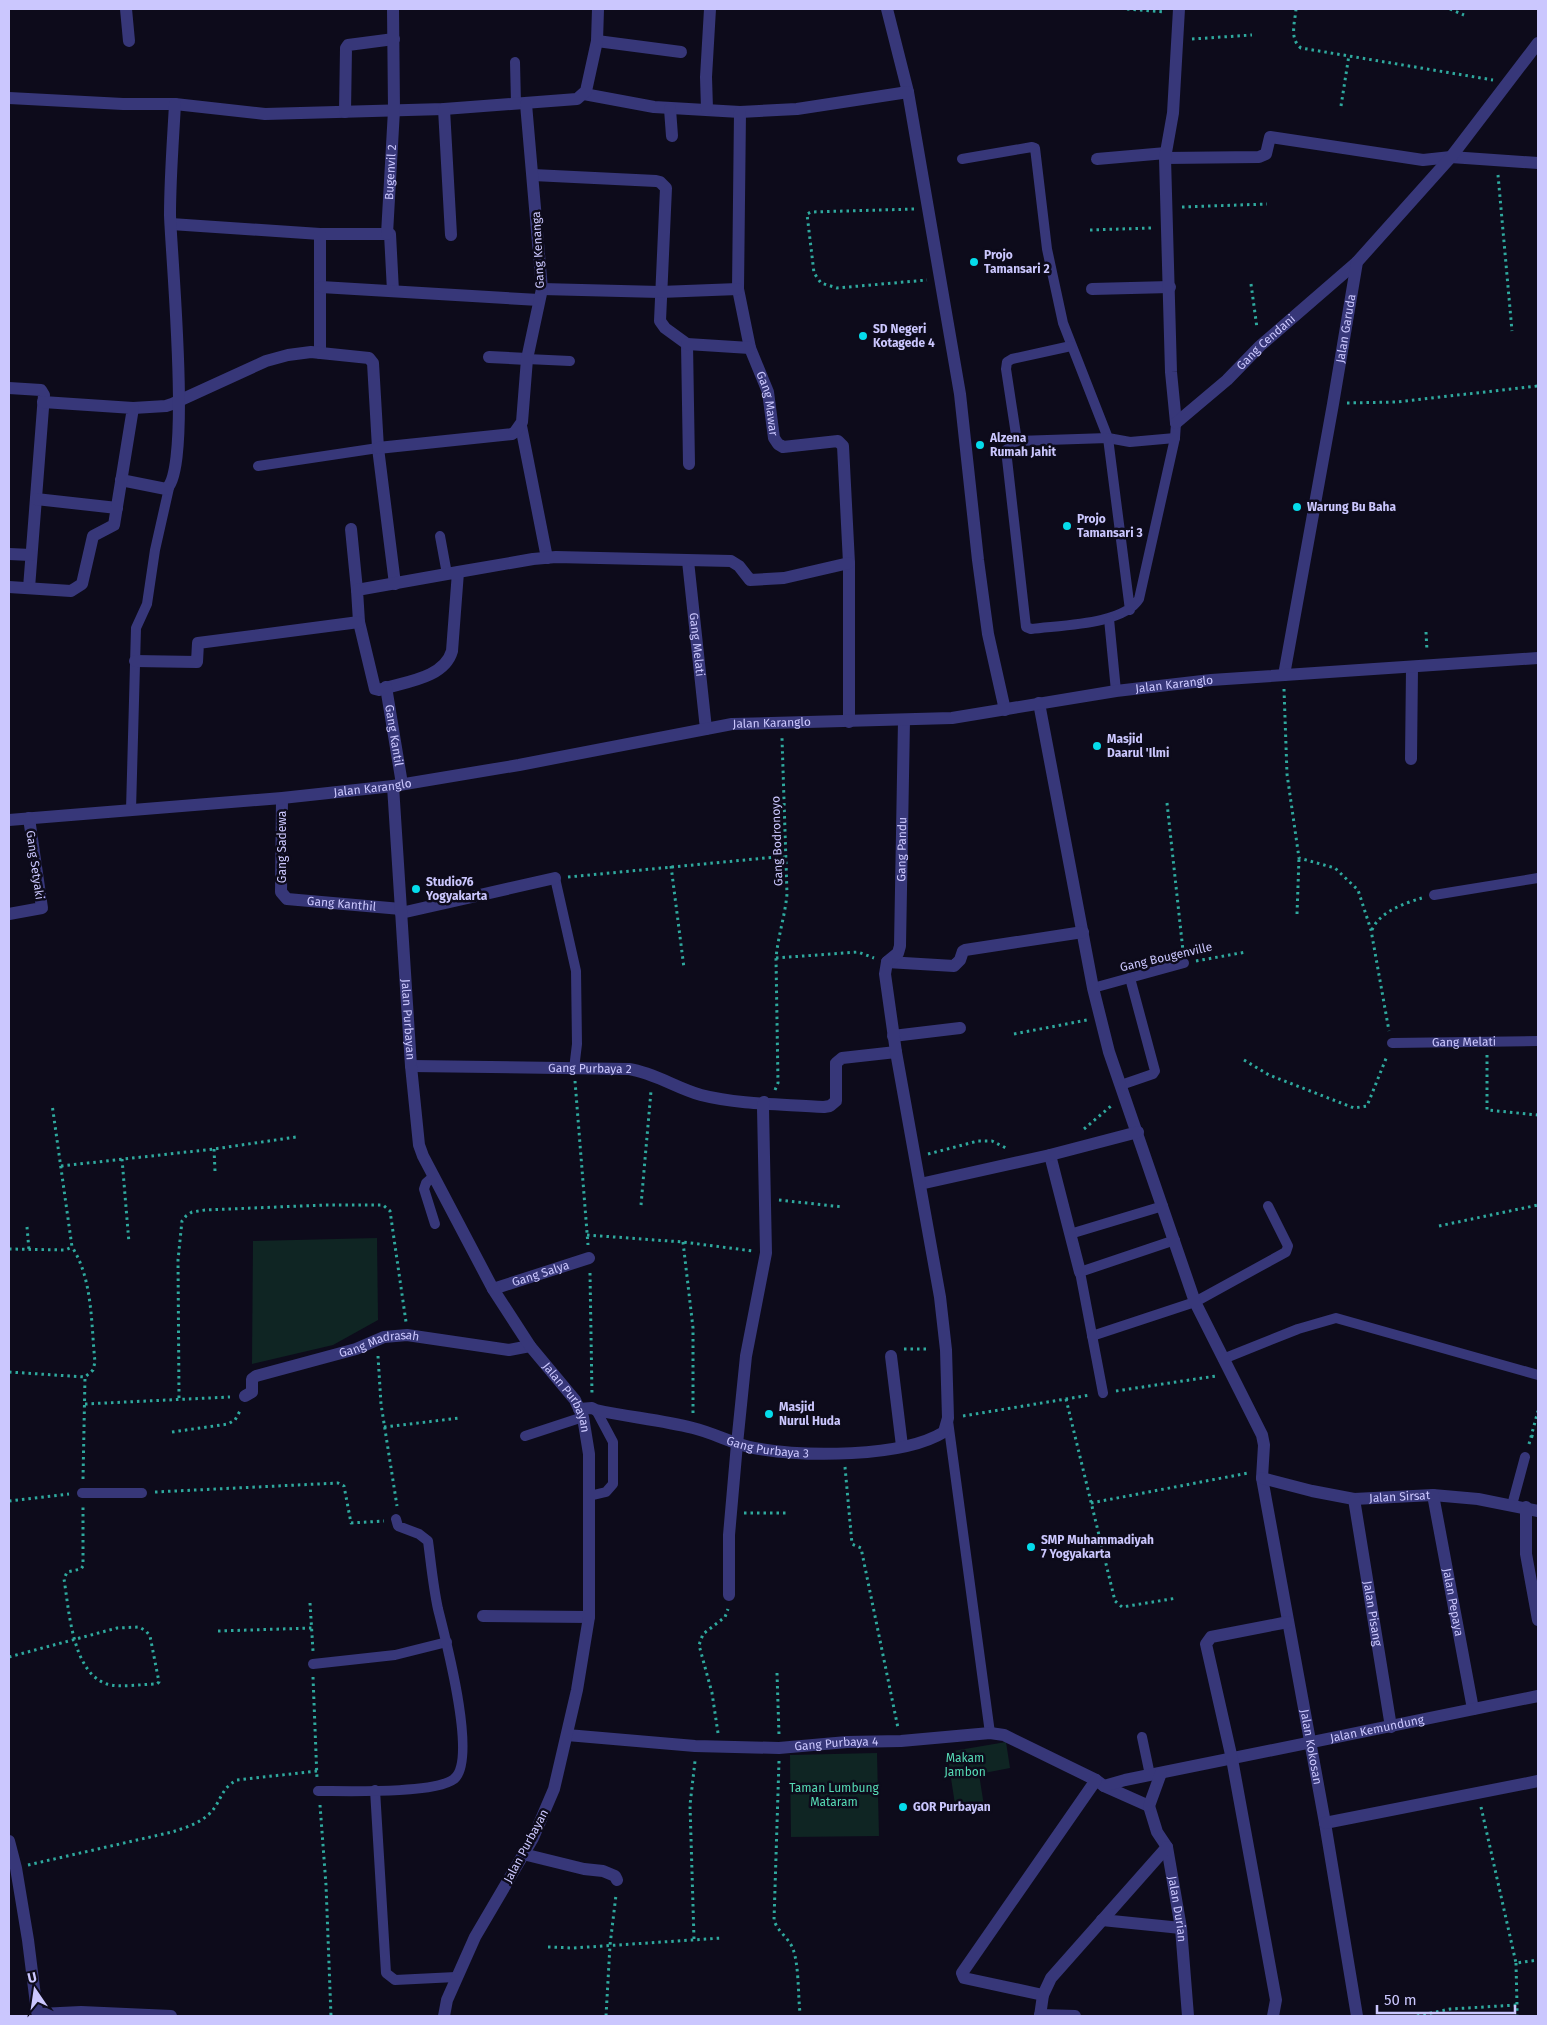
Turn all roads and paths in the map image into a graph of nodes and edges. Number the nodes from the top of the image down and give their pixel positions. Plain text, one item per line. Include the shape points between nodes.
1 (126, 9) edge
2 (393, 9) edge
3 (598, 9) edge
4 (710, 9) edge
5 (887, 9) edge
6 (1127, 9) edge
7 (1296, 9) edge
8 (1450, 9) edge
9 (1179, 11) edge
10 (1464, 16) dead end
11 (1252, 35) dead end
12 (394, 39) junction
13 (128, 41) dead end
14 (597, 41) junction
15 (1177, 41) junction
16 (1537, 48) edge
17 (681, 52) dead end
18 (1349, 55) junction
19 (515, 62) dead end
20 (1507, 82) junction
21 (908, 92) junction
22 (584, 94) junction
23 (9, 98) edge
24 (175, 104) junction
25 (521, 104) junction
26 (1341, 106) dead end
27 (444, 109) junction
28 (670, 109) junction
29 (706, 109) junction
30 (394, 110) junction
31 (345, 112) junction
32 (740, 112) junction
33 (672, 136) dead end
34 (1166, 156) junction
35 (1451, 157) junction
36 (962, 159) dead end
37 (1097, 159) dead end
38 (1497, 160) junction
39 (1538, 163) edge
40 (533, 175) junction
41 (1266, 204) dead end
42 (1166, 207) junction
43 (929, 209) junction
44 (171, 224) junction
45 (1167, 228) junction
46 (1090, 230) dead end
47 (320, 234) junction
48 (388, 234) junction
49 (451, 235) dead end
50 (1357, 262) junction
51 (940, 278) junction
52 (1251, 284) dead end
53 (321, 287) junction
54 (1170, 287) junction
55 (1092, 289) dead end
56 (738, 290) junction
57 (393, 292) junction
58 (660, 292) junction
59 (540, 295) junction
60 (1512, 331) dead end
61 (688, 344) junction
62 (1071, 346) junction
63 (1260, 346) junction
64 (750, 348) junction
65 (320, 353) junction
66 (489, 357) dead end
67 (527, 359) junction
68 (570, 361) dead end
69 (1538, 386) edge
70 (9, 388) edge
71 (179, 401) junction
72 (43, 402) junction
73 (1333, 404) junction
74 (133, 408) junction
75 (1176, 423) junction
76 (520, 426) junction
77 (1108, 438) junction
78 (1175, 438) junction
79 (1017, 441) junction
80 (378, 448) junction
81 (689, 464) dead end
82 (258, 466) dead end
83 (121, 480) junction
84 (169, 488) junction
85 (36, 499) junction
86 (116, 508) junction
87 (351, 529) dead end
88 (440, 536) dead end
89 (9, 554) edge
90 (31, 555) junction
91 (547, 558) junction
92 (688, 561) junction
93 (849, 563) junction
94 (453, 573) junction
95 (395, 584) junction
96 (9, 587) edge
97 (28, 588) junction
98 (357, 590) junction
99 (1130, 610) junction
100 (1109, 619) junction
101 (359, 622) junction
102 (1538, 658) edge
103 (135, 661) junction
104 (1412, 668) junction
105 (1284, 675) junction
106 (386, 687) junction
107 (1116, 692) junction
108 (1039, 703) junction
109 (1005, 710) junction
110 (904, 720) junction
111 (781, 722) junction
112 (849, 722) junction
113 (706, 729) junction
114 (1411, 758) dead end
115 (398, 785) junction
116 (282, 798) junction
117 (1167, 803) dead end
118 (131, 810) junction
119 (29, 818) junction
120 (9, 820) edge
121 (786, 856) junction
122 (1299, 858) junction
123 (671, 866) junction
124 (555, 878) junction
125 (1538, 878) edge
126 (1434, 895) joint
127 (283, 896) joint
128 (401, 911) junction
129 (9, 914) edge
130 (1298, 914) dead end
131 (1371, 930) junction
132 (1083, 932) junction
133 (1246, 952) dead end
134 (776, 958) junction
135 (1184, 963) junction
136 (684, 968) dead end
137 (886, 968) junction
138 (1130, 978) junction
139 (1092, 988) junction
140 (1100, 1017) junction
141 (960, 1028) dead end
142 (1014, 1034) dead end
143 (893, 1036) junction
144 (1487, 1041) junction
145 (1538, 1041) edge
146 (1392, 1043) junction
147 (896, 1052) junction
148 (1244, 1060) dead end
149 (411, 1066) junction
150 (574, 1069) junction
151 (653, 1075) junction
152 (1123, 1090) junction
153 (764, 1102) junction
154 (52, 1104) dead end
155 (1538, 1115) edge
156 (1138, 1132) junction
157 (1077, 1133) dead end
158 (296, 1137) dead end
159 (214, 1149) junction
160 (1014, 1152) dead end
161 (1050, 1155) junction
162 (916, 1158) junction
163 (122, 1159) junction
164 (61, 1166) junction
165 (215, 1172) dead end
166 (434, 1176) junction
167 (920, 1184) junction
168 (766, 1198) junction
169 (641, 1205) dead end
170 (1538, 1205) edge
171 (1163, 1206) junction
172 (1268, 1206) dead end
173 (843, 1207) dead end
174 (435, 1224) dead end
175 (1439, 1226) dead end
176 (26, 1228) dead end
177 (1070, 1234) junction
178 (587, 1235) junction
179 (1175, 1240) junction
180 (129, 1242) dead end
181 (683, 1242) junction
182 (72, 1247) junction
183 (9, 1249) edge
184 (28, 1250) junction
185 (766, 1253) junction
186 (589, 1258) junction
187 (1080, 1272) junction
188 (493, 1289) junction
189 (1195, 1302) junction
190 (407, 1335) junction
191 (1092, 1336) junction
192 (377, 1340) junction
193 (530, 1346) junction
194 (946, 1350) junction
195 (896, 1352) joint
196 (1223, 1359) junction
197 (9, 1372) edge
198 (1538, 1375) edge
199 (85, 1377) junction
200 (1103, 1394) dead end
201 (245, 1396) junction
202 (180, 1398) junction
203 (1066, 1399) dead end
204 (85, 1404) junction
205 (588, 1411) junction
206 (1538, 1411) edge
207 (460, 1418) dead end
208 (948, 1418) junction
209 (384, 1427) junction
210 (693, 1428) junction
211 (172, 1432) dead end
212 (525, 1436) dead end
213 (1531, 1436) junction
214 (1538, 1438) edge
215 (737, 1444) junction
216 (902, 1446) junction
217 (844, 1453) junction
218 (1525, 1457) joint
219 (1263, 1474) junction
220 (82, 1493) junction
221 (142, 1493) joint
222 (1433, 1495) junction
223 (589, 1496) junction
224 (1354, 1499) junction
225 (9, 1501) edge
226 (1091, 1503) junction
227 (1512, 1505) junction
228 (1532, 1509) edge
229 (731, 1513) junction
230 (787, 1513) dead end
231 (396, 1519) junction
232 (729, 1595) joint
233 (1177, 1598) dead end
234 (310, 1603) dead end
235 (1537, 1612) edge
236 (483, 1616) dead end
237 (588, 1616) junction
238 (1288, 1622) junction
239 (312, 1628) junction
240 (218, 1631) dead end
241 (74, 1641) junction
242 (447, 1642) junction
243 (9, 1657) edge
244 (313, 1664) junction
245 (777, 1673) dead end
246 (1532, 1698) edge
247 (1473, 1710) junction
248 (1391, 1727) junction
249 (990, 1733) junction
250 (567, 1735) junction
251 (1142, 1737) dead end
252 (900, 1741) junction
253 (1310, 1743) junction
254 (695, 1746) junction
255 (720, 1746) junction
256 (779, 1748) junction
257 (1232, 1759) junction
258 (317, 1771) junction
259 (1155, 1774) junction
260 (1538, 1781) edge
261 (1103, 1783) junction
262 (374, 1790) junction
263 (318, 1791) junction
264 (1478, 1793) junction
265 (1149, 1806) junction
266 (1325, 1823) junction
267 (9, 1841) edge
268 (1167, 1847) junction
269 (523, 1854) junction
270 (16, 1868) junction
271 (617, 1880) joint
272 (1102, 1920) junction
273 (1181, 1928) junction
274 (722, 1938) dead end
275 (694, 1940) junction
276 (610, 1944) junction
277 (548, 1947) dead end
278 (1538, 1960) edge
279 (1516, 1963) junction
280 (456, 1977) junction
281 (1043, 1996) junction
282 (1517, 2005) junction
283 (800, 2013) dead end
284 (1040, 2015) edge
285 (171, 2016) edge
286 (331, 2016) edge
287 (444, 2016) edge
288 (606, 2016) edge
289 (1076, 2016) edge
290 (1188, 2016) edge
291 (1273, 2016) edge
292 (1357, 2016) edge
293 (1418, 2016) edge
294 (1517, 2016) edge

1 - 13 street
2 - 12 street, Bugenvil 2
3 - 14 street
4 - 29 street
5 - 21 street
6 - 9 path
7 - 18 path via 1293,34 1296,44 1301,48
8 - 10 path
9 - 15 street
11 - 15 path
12 - 30 street, Bugenvil 2
12 - 31 street via 348,45
14 - 17 street
14 - 22 street
15 - 34 street via 1173,113
16 - 20 street
18 - 20 path
18 - 26 path
19 - 25 lane
20 - 35 street
21 - 32 street via 797,108
21 - 43 street
22 - 25 street via 577,99
22 - 28 street
23 - 24 street
24 - 31 street via 265,114
24 - 44 street
25 - 27 street
25 - 40 street, Gang Kenanga
27 - 30 street
27 - 49 street
28 - 29 street
28 - 33 street
29 - 32 street
30 - 31 street
30 - 48 street, Bugenvil 2
32 - 56 street, Gang Mawar
34 - 35 street via 1261,156 1266,154 1270,137 1423,160
34 - 37 street
34 - 42 street
35 - 38 street
35 - 50 street
36 - 62 lane via 1035,148 1047,249
38 - 39 street
38 - 60 path
40 - 58 street via 656,181 664,186
40 - 59 street, Gang Kenanga
41 - 42 path
42 - 45 street
43 - 51 street
43 - 51 path via 811,212 805,215 814,273 821,283 837,288
44 - 47 street
44 - 71 street
45 - 46 path
45 - 54 street
47 - 48 street
47 - 53 street
48 - 57 street, Bugenvil 2 via 391,238
50 - 63 street, Gang Cendani
50 - 73 street, Jalan Garuda
51 - 109 street via 960,394 988,634
52 - 63 path
53 - 57 street
53 - 65 street
54 - 55 street
54 - 75 street via 1171,372
56 - 58 street
56 - 64 street, Gang Mawar
57 - 59 street
58 - 59 street
58 - 61 street via 661,324
59 - 67 street, Gang Kenanga
61 - 64 street
61 - 81 street
62 - 77 lane
62 - 79 lane via 1012,358 1008,362 1006,369
63 - 75 street, Gang Cendani via 1227,380
64 - 93 street, Gang Mawar via 766,386 774,438 778,444 790,447 838,441 843,446
65 - 71 street via 288,355 266,361
65 - 80 street via 369,358 373,363
66 - 67 street
67 - 68 lane
67 - 76 street, Gang Kenanga
69 - 73 path via 1396,402
70 - 72 street via 41,390
71 - 74 street via 166,406
71 - 84 street via 178,452
72 - 74 street
72 - 85 street
73 - 105 street, Jalan Garuda
74 - 83 street
75 - 78 lane
76 - 80 street via 512,434
76 - 91 street, Gang Kenanga
77 - 78 lane via 1130,442
77 - 79 lane
77 - 99 lane
78 - 99 lane via 1141,592
79 - 100 lane via 1006,450 1026,627
80 - 82 lane
80 - 95 street
83 - 84 street
83 - 86 street
84 - 103 lane via 155,550 148,604 136,628
85 - 86 street
85 - 90 street
86 - 97 street via 114,525 93,536 82,584 78,588 71,591
87 - 98 street
88 - 94 lane
89 - 90 street
90 - 97 street
91 - 92 street
91 - 94 street
92 - 93 street via 731,561 750,580 784,578
92 - 113 street, Gang Melati
93 - 112 street, Gang Mawar
94 - 95 street
94 - 106 street via 450,658 433,673
95 - 98 street
96 - 97 street
98 - 101 street
99 - 100 lane
100 - 107 lane
101 - 103 street via 199,642 197,662
101 - 106 street via 373,686 379,690
102 - 104 street, Jalan Karanglo
103 - 118 lane
104 - 105 street, Jalan Karanglo
104 - 114 street
105 - 107 street, Jalan Karanglo
105 - 122 path via 1288,774
106 - 115 street, Gang Kantil
107 - 108 street, Jalan Karanglo
108 - 109 street, Jalan Karanglo
108 - 132 street, Jalan Kokosan
109 - 110 street, Jalan Karanglo via 952,718
110 - 112 street, Jalan Karanglo
110 - 137 street, Gang Pandu via 900,946
111 - 112 street, Jalan Karanglo
111 - 113 street, Jalan Karanglo via 732,724
111 - 121 path, Gang Bodronoyo
113 - 115 street, Jalan Karanglo
115 - 116 street, Jalan Karanglo
115 - 128 street, Jalan Purbayan
116 - 118 street, Jalan Karanglo
116 - 127 street, Gang Sadewa
117 - 135 path
118 - 119 street, Jalan Karanglo
119 - 120 street, Jalan Karanglo
119 - 129 street, Gang Setyaki via 42,908
121 - 123 path
121 - 134 path, Gang Bodronoyo via 786,910
122 - 130 path
122 - 131 path via 1335,868 1358,890
123 - 124 path
123 - 136 path
124 - 128 street, Gang Kanthil
124 - 150 lane via 576,971
125 - 126 lane
126 - 131 path via 1397,906
127 - 128 street, Gang Kanthil
128 - 149 street, Jalan Purbayan
131 - 146 path
132 - 137 street via 965,950 954,966
132 - 139 street, Jalan Kokosan
133 - 135 path, Gang Bougenville
134 - 137 path via 858,952 874,958
134 - 153 path, Gang Bodronoyo via 778,1083
135 - 138 lane, Gang Bougenville
137 - 143 street
138 - 139 lane, Gang Bougenville
138 - 152 lane via 1155,1071
139 - 140 street, Jalan Kokosan
140 - 142 path
140 - 152 street, Jalan Kokosan
141 - 143 street
143 - 147 street
144 - 145 lane, Gang Melati
144 - 146 lane, Gang Melati
144 - 155 path via 1487,1110
146 - 148 path via 1367,1106 1361,1108 1269,1075
147 - 153 street, Gang Purbaya 2 via 838,1060 836,1101 830,1106
147 - 162 street
149 - 150 street, Gang Purbaya 2
149 - 166 street, Jalan Purbayan via 419,1145
150 - 151 street, Gang Purbaya 2 via 629,1069
150 - 178 path
151 - 153 street, Gang Purbaya 2 via 702,1095
151 - 169 path
152 - 156 street, Jalan Kokosan
152 - 157 path
153 - 168 street
154 - 164 path
156 - 161 street
156 - 171 street, Jalan Kokosan
158 - 159 path
159 - 163 path
159 - 165 path
160 - 162 path via 992,1141 978,1141
161 - 167 street
161 - 177 street
162 - 167 street
163 - 164 path
163 - 180 path
164 - 182 path
166 - 174 lane via 424,1189
166 - 188 street, Jalan Purbayan
167 - 194 street
168 - 173 path
168 - 185 street
170 - 175 path
171 - 177 lane
171 - 179 street, Jalan Kokosan
172 - 189 lane via 1286,1239 1286,1252
176 - 184 path
177 - 187 street
178 - 181 path
178 - 186 path
179 - 187 lane
179 - 189 street, Jalan Kokosan
181 - 185 path
181 - 210 path via 693,1328
182 - 184 path via 65,1250
182 - 199 path via 80,1260 88,1297 95,1362 93,1370
183 - 184 path
185 - 215 street via 746,1356
186 - 188 street, Gang Salya
186 - 205 path
187 - 191 lane
188 - 193 street, Jalan Purbayan
189 - 191 lane
189 - 196 street, Jalan Kokosan
190 - 192 street, Gang Madrasah
190 - 193 street, Gang Madrasah via 510,1350
190 - 202 path via 394,1236 388,1208 383,1205 192,1212 182,1221 178,1260
191 - 200 lane
192 - 201 street, Gang Madrasah via 356,1349 256,1376 252,1379 252,1392
192 - 209 path
193 - 205 street, Jalan Purbayan
194 - 195 path
194 - 208 street
195 - 216 street
196 - 198 lane via 1298,1329 1336,1318
196 - 219 street, Jalan Kokosan via 1262,1435
197 - 199 path
199 - 204 path
201 - 202 path
201 - 211 path via 235,1420 228,1424
202 - 204 path
203 - 226 path
204 - 220 path
205 - 210 street, Gang Purbaya 3
205 - 212 lane
205 - 223 street, Jalan Purbayan
205 - 223 lane via 614,1442 613,1484 606,1492
206 - 213 path
207 - 209 path
208 - 216 street, Gang Purbaya 3 via 944,1432 935,1438
208 - 249 lane
209 - 231 path via 397,1505
210 - 215 street, Gang Purbaya 3
213 - 214 path
213 - 218 path
215 - 217 street, Gang Purbaya 3 via 785,1451
215 - 229 street
216 - 217 street, Gang Purbaya 3
217 - 252 path via 852,1544 861,1548
218 - 227 lane
219 - 224 street, Jalan Sirsat via 1312,1491
219 - 226 path
219 - 238 street, Jalan Kokosan
220 - 221 lane
220 - 225 path
220 - 241 path via 83,1566 67,1572 64,1578
221 - 231 path via 338,1483 344,1486 351,1523
222 - 224 street, Jalan Sirsat
222 - 227 street, Jalan Sirsat
222 - 247 street, Jalan Pepaya
223 - 237 street, Jalan Purbayan
224 - 248 street, Jalan Pisang
226 - 233 path via 1115,1601 1122,1606
227 - 228 street, Jalan Sirsat
228 - 235 street via 1526,1554
229 - 230 path
229 - 232 street
231 - 242 lane via 398,1526 428,1541 438,1608
232 - 255 path via 725,1617 703,1634 699,1645 712,1693
234 - 239 path
236 - 237 street
237 - 250 street, Jalan Purbayan
238 - 253 street, Jalan Kokosan
238 - 257 street via 1211,1638 1206,1644
239 - 240 path
239 - 244 path
241 - 241 path via 117,1628 139,1627 150,1636 159,1682 109,1685 101,1682 90,1674
241 - 243 path
242 - 244 lane via 395,1655
242 - 262 lane via 459,1706 461,1768 455,1778 443,1784
244 - 258 path
245 - 256 path
246 - 247 street, Jalan Kemundung
247 - 248 street, Jalan Kemundung
248 - 253 street, Jalan Kemundung
249 - 252 street, Gang Purbaya 4
249 - 261 street, Gang Purbaya 4 via 1004,1735
250 - 254 street, Gang Purbaya 4
250 - 269 street, Jalan Purbayan via 549,1802
251 - 259 lane
252 - 256 street, Gang Purbaya 4
253 - 257 street, Jalan Kemundung
253 - 266 street, Jalan Kokosan
254 - 255 street, Gang Purbaya 4
254 - 275 path via 690,1805
255 - 256 street, Gang Purbaya 4
256 - 283 path via 774,1920 794,1951
257 - 259 street, Jalan Kemundung
257 - 291 street via 1276,2000
258 - 263 path
258 - 270 path via 237,1780 228,1784 209,1815 193,1825
259 - 261 street, Jalan Kemundung
259 - 265 street
260 - 264 street
261 - 265 street, Gang Purbaya 4
261 - 281 street via 962,1973 964,1978
262 - 263 lane
262 - 280 lane via 386,1973 395,1980
263 - 286 path via 326,1885
264 - 266 street
264 - 279 path
265 - 268 street, Jalan Durian via 1157,1832
266 - 292 street, Jalan Kokosan
267 - 270 street
268 - 272 street
268 - 273 street, Jalan Durian
269 - 271 street via 603,1871
269 - 280 street, Jalan Purbayan
270 - 285 street via 37,2012
271 - 276 path
272 - 273 street
272 - 281 street via 1051,1978
273 - 290 street, Jalan Durian
274 - 275 path
275 - 276 path
276 - 277 path
276 - 288 path
278 - 279 path
279 - 282 path
280 - 287 street, Jalan Purbayan
281 - 284 street
282 - 293 path via 1450,2009
282 - 294 path
284 - 289 street

